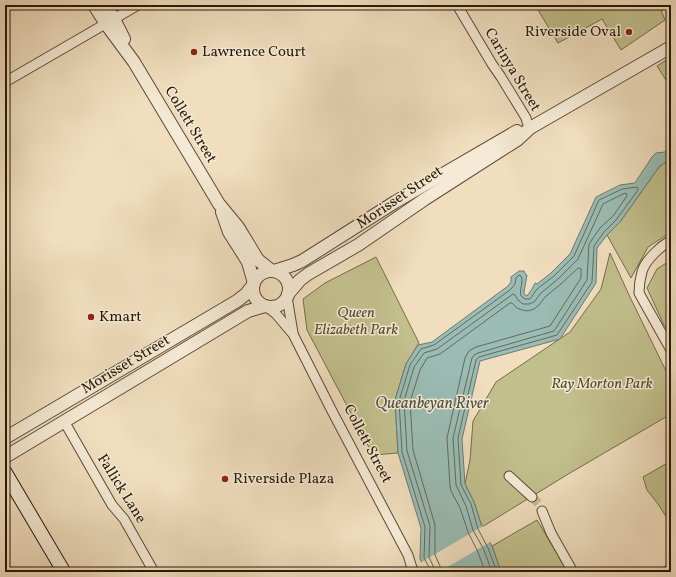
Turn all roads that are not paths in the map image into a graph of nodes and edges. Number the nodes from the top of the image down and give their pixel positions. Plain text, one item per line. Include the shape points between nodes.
1 (94, 5) edge
2 (106, 5) edge
3 (138, 5) edge
4 (458, 5) edge
5 (110, 21) junction
6 (671, 46) edge
7 (5, 82) edge
8 (530, 128) junction
9 (462, 176) junction
10 (434, 179) junction
11 (404, 197) junction
12 (219, 204) junction
13 (392, 222) junction
14 (671, 240) edge
15 (273, 271) junction
16 (253, 284) junction
17 (287, 296) junction
18 (266, 306) junction
19 (294, 334) junction
20 (671, 350) edge
21 (64, 421) junction
22 (5, 438) edge
23 (5, 457) edge
24 (5, 472) edge
25 (509, 476) dead end
26 (532, 496) tunnel mouth
27 (542, 511) tunnel mouth
28 (412, 568) dead end
29 (671, 569) edge
30 (64, 572) edge
31 (154, 572) edge
32 (573, 572) edge
33 (666, 572) edge

1 - 5 street, Collett Street
2 - 5 street, Collett Street
3 - 5 street
4 - 8 street, Carinya Street
5 - 7 street
5 - 12 street, Collett Street
6 - 8 street, Morisset Street
8 - 9 street, Morisset Street via 517,140
8 - 10 street, Morisset Street via 510,135
9 - 10 street
9 - 13 street, Morisset Street
10 - 11 street, Morisset Street
11 - 13 street via 401,209
11 - 15 street, Morisset Street via 302,261
12 - 15 street, Collett Street via 238,227 258,260
12 - 16 street, Collett Street via 229,232 248,262
13 - 17 street, Morisset Street via 304,277
14 - 20 street via 650,257 642,270 639,285 640,293
15 - 16 street via 262,273
15 - 17 street via 285,278 289,288
16 - 18 street via 252,291 256,299
16 - 22 street, Morisset Street via 237,301
17 - 18 street via 278,305
17 - 19 street, Collett Street
18 - 19 street, Collett Street
18 - 21 street, Morisset Street via 248,311
19 - 28 street, Collett Street via 408,554
21 - 23 street, Morisset Street
21 - 31 street, Fallick Lane
24 - 30 main road
25 - 26 street
27 - 32 street
29 - 33 street

